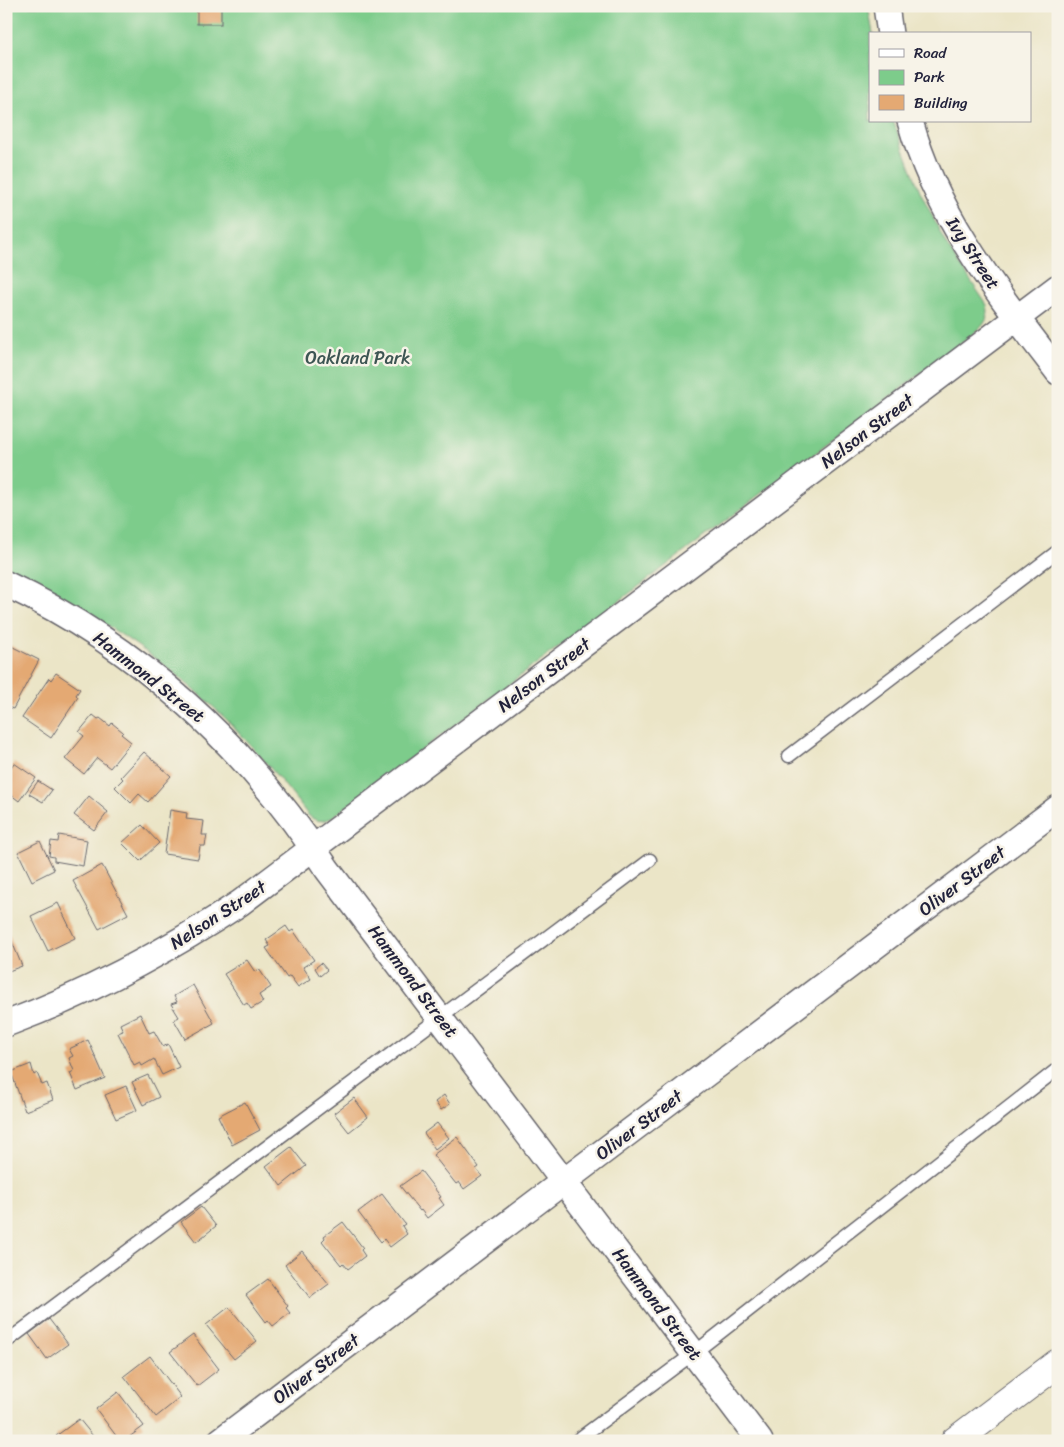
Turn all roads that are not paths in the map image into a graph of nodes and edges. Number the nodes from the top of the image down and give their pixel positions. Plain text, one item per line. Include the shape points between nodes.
1 (886, 6) edge
2 (890, 32) edge
3 (910, 122) edge
4 (1058, 287) edge
5 (1017, 318) junction
6 (1058, 372) edge
7 (1058, 551) edge
8 (6, 584) edge
9 (789, 756) dead end
10 (1058, 808) edge
11 (314, 848) junction
12 (650, 860) dead end
13 (440, 1018) junction
14 (6, 1024) edge
15 (1055, 1071) dead end
16 (564, 1181) junction
17 (6, 1342) edge
18 (694, 1353) junction
19 (1058, 1363) edge
20 (220, 1441) edge
21 (576, 1441) edge
22 (760, 1441) edge
23 (955, 1441) edge

1 - 2 street
3 - 5 street, Ivy Street via 930,176 958,232
4 - 5 street, Nelson Street
5 - 6 street, Ivy Street
5 - 11 street, Nelson Street
7 - 9 lane
8 - 11 street, Hammond Street via 104,640 184,702 250,766
10 - 16 street, Oliver Street
11 - 13 street, Hammond Street
11 - 14 street, Nelson Street via 240,903 163,951 59,1003
12 - 13 lane
13 - 16 street, Hammond Street
13 - 17 lane
15 - 18 lane
16 - 18 street, Hammond Street
16 - 20 street, Oliver Street
18 - 21 lane
18 - 22 street, Hammond Street
19 - 23 main road

